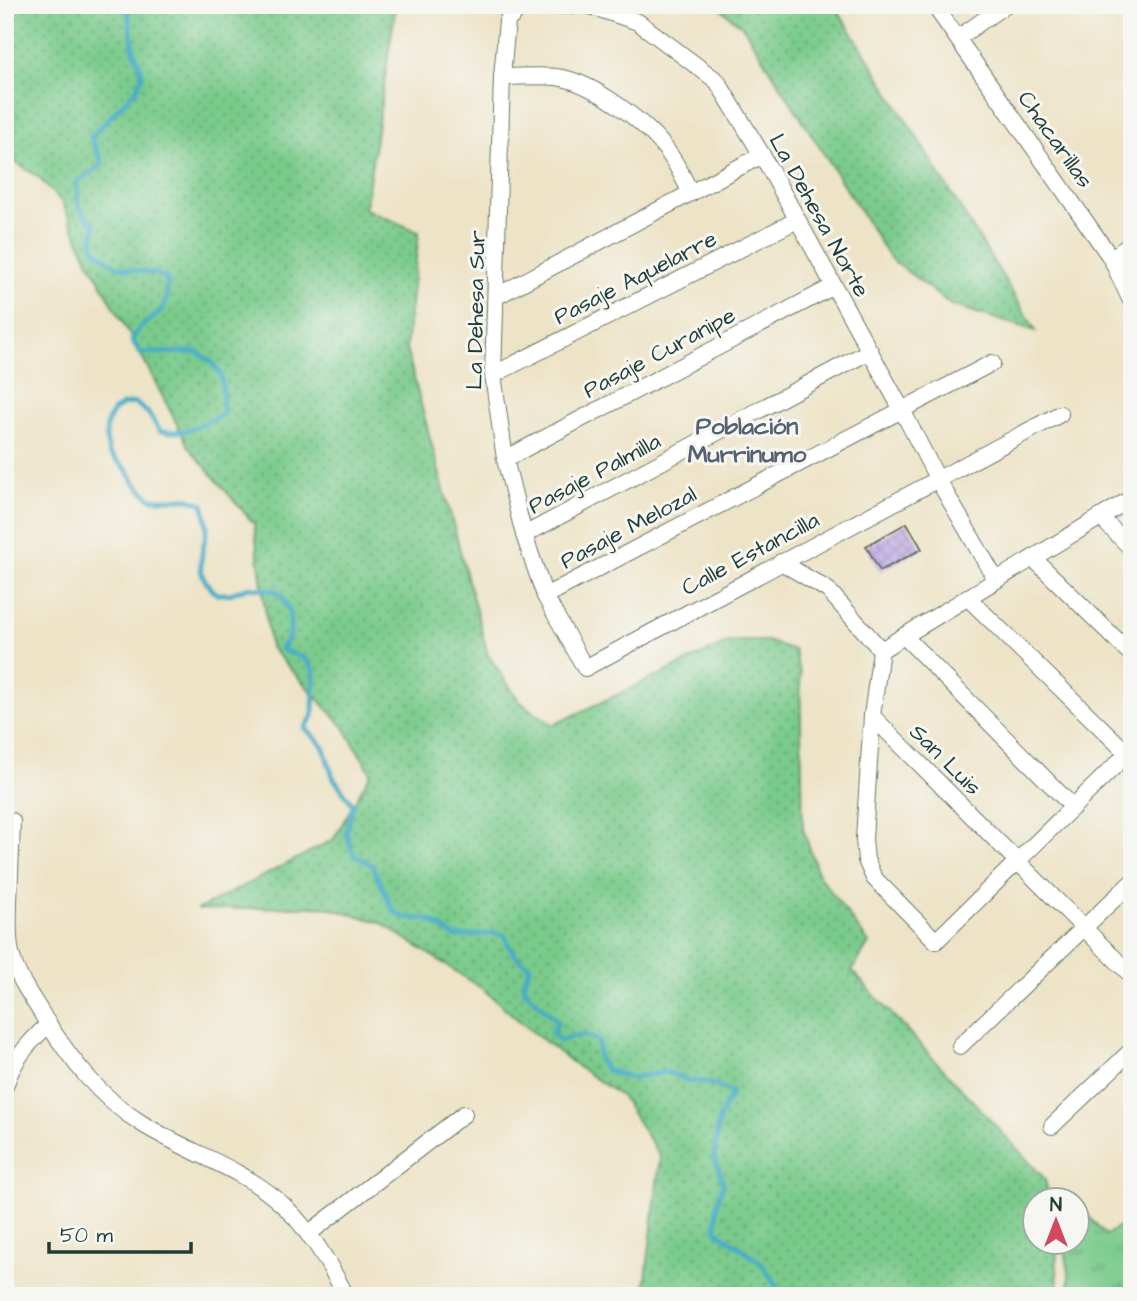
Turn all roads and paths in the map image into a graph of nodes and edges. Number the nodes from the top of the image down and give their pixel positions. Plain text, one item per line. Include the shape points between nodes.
1 (934, 5) edge
2 (1006, 5) edge
3 (507, 21) joint
4 (958, 38) junction
5 (502, 77) junction
6 (762, 155) junction
7 (691, 193) junction
8 (797, 220) junction
9 (1132, 243) edge
10 (1111, 258) junction
11 (834, 286) junction
12 (497, 296) junction
13 (1132, 303) edge
14 (870, 351) junction
15 (992, 363) dead end
16 (493, 375) junction
17 (902, 410) junction
18 (1060, 414) dead end
19 (505, 459) junction
20 (937, 478) junction
21 (1132, 498) edge
22 (1100, 517) junction
23 (524, 536) junction
24 (1132, 549) edge
25 (1033, 558) junction
26 (781, 562) junction
27 (996, 580) junction
28 (545, 596) junction
29 (967, 597) junction
30 (904, 636) junction
31 (881, 650) junction
32 (1132, 654) edge
33 (585, 668) joint
34 (872, 716) junction
35 (1129, 751) edge
36 (1073, 807) junction
37 (12, 821) dead end
38 (1017, 863) junction
39 (1132, 881) edge
40 (1084, 928) junction
41 (1132, 976) edge
42 (49, 1024) junction
43 (960, 1046) dead end
44 (1132, 1050) edge
45 (5, 1087) edge
46 (464, 1114) dead end
47 (1052, 1126) dead end
48 (308, 1234) junction
49 (346, 1296) edge

1 - 4 street, Chacarillas
2 - 4 street
3 - 5 street, La Dehesa Sur
3 - 6 street, La Dehesa Norte via 523,6 587,5 638,22 717,81
4 - 10 street, Chacarillas
5 - 7 street via 559,77 626,110 655,135
5 - 12 street, La Dehesa Sur
6 - 7 street
6 - 8 street, La Dehesa Norte
7 - 12 street
8 - 11 street, La Dehesa Norte
8 - 16 street, Pasaje Aquelarre
9 - 10 street
10 - 13 street, Chacarillas
11 - 14 street, La Dehesa Norte
11 - 19 street, Pasaje Curanipe
12 - 16 street, La Dehesa Sur
14 - 17 street, La Dehesa Norte
14 - 23 street, Pasaje Palmilla
15 - 17 street, Pasaje Melozal
16 - 19 street, La Dehesa Sur
17 - 20 street, La Dehesa Norte
17 - 28 street, Pasaje Melozal
18 - 20 street, Calle Estancilla
19 - 23 street, La Dehesa Sur
20 - 26 street, Calle Estancilla
20 - 27 street, La Dehesa Norte
21 - 22 street
22 - 24 street
22 - 25 street
23 - 28 street, La Dehesa Sur
25 - 27 street
25 - 32 street
26 - 31 street via 828,590
26 - 33 street, Calle Estancilla
27 - 29 street
28 - 33 street, La Dehesa Sur
29 - 30 street
29 - 35 street
30 - 31 street
30 - 36 street
31 - 34 street
34 - 38 street, San Luis
34 - 38 street via 866,860 874,878 936,942
35 - 36 street
36 - 38 street
37 - 42 street via 11,953 16,971
38 - 40 street, San Luis
39 - 40 street
40 - 41 street, San Luis
40 - 43 street
42 - 45 street via 21,1053
42 - 48 street via 74,1062 109,1100 143,1125 262,1189
44 - 47 street
46 - 48 street
48 - 49 street

